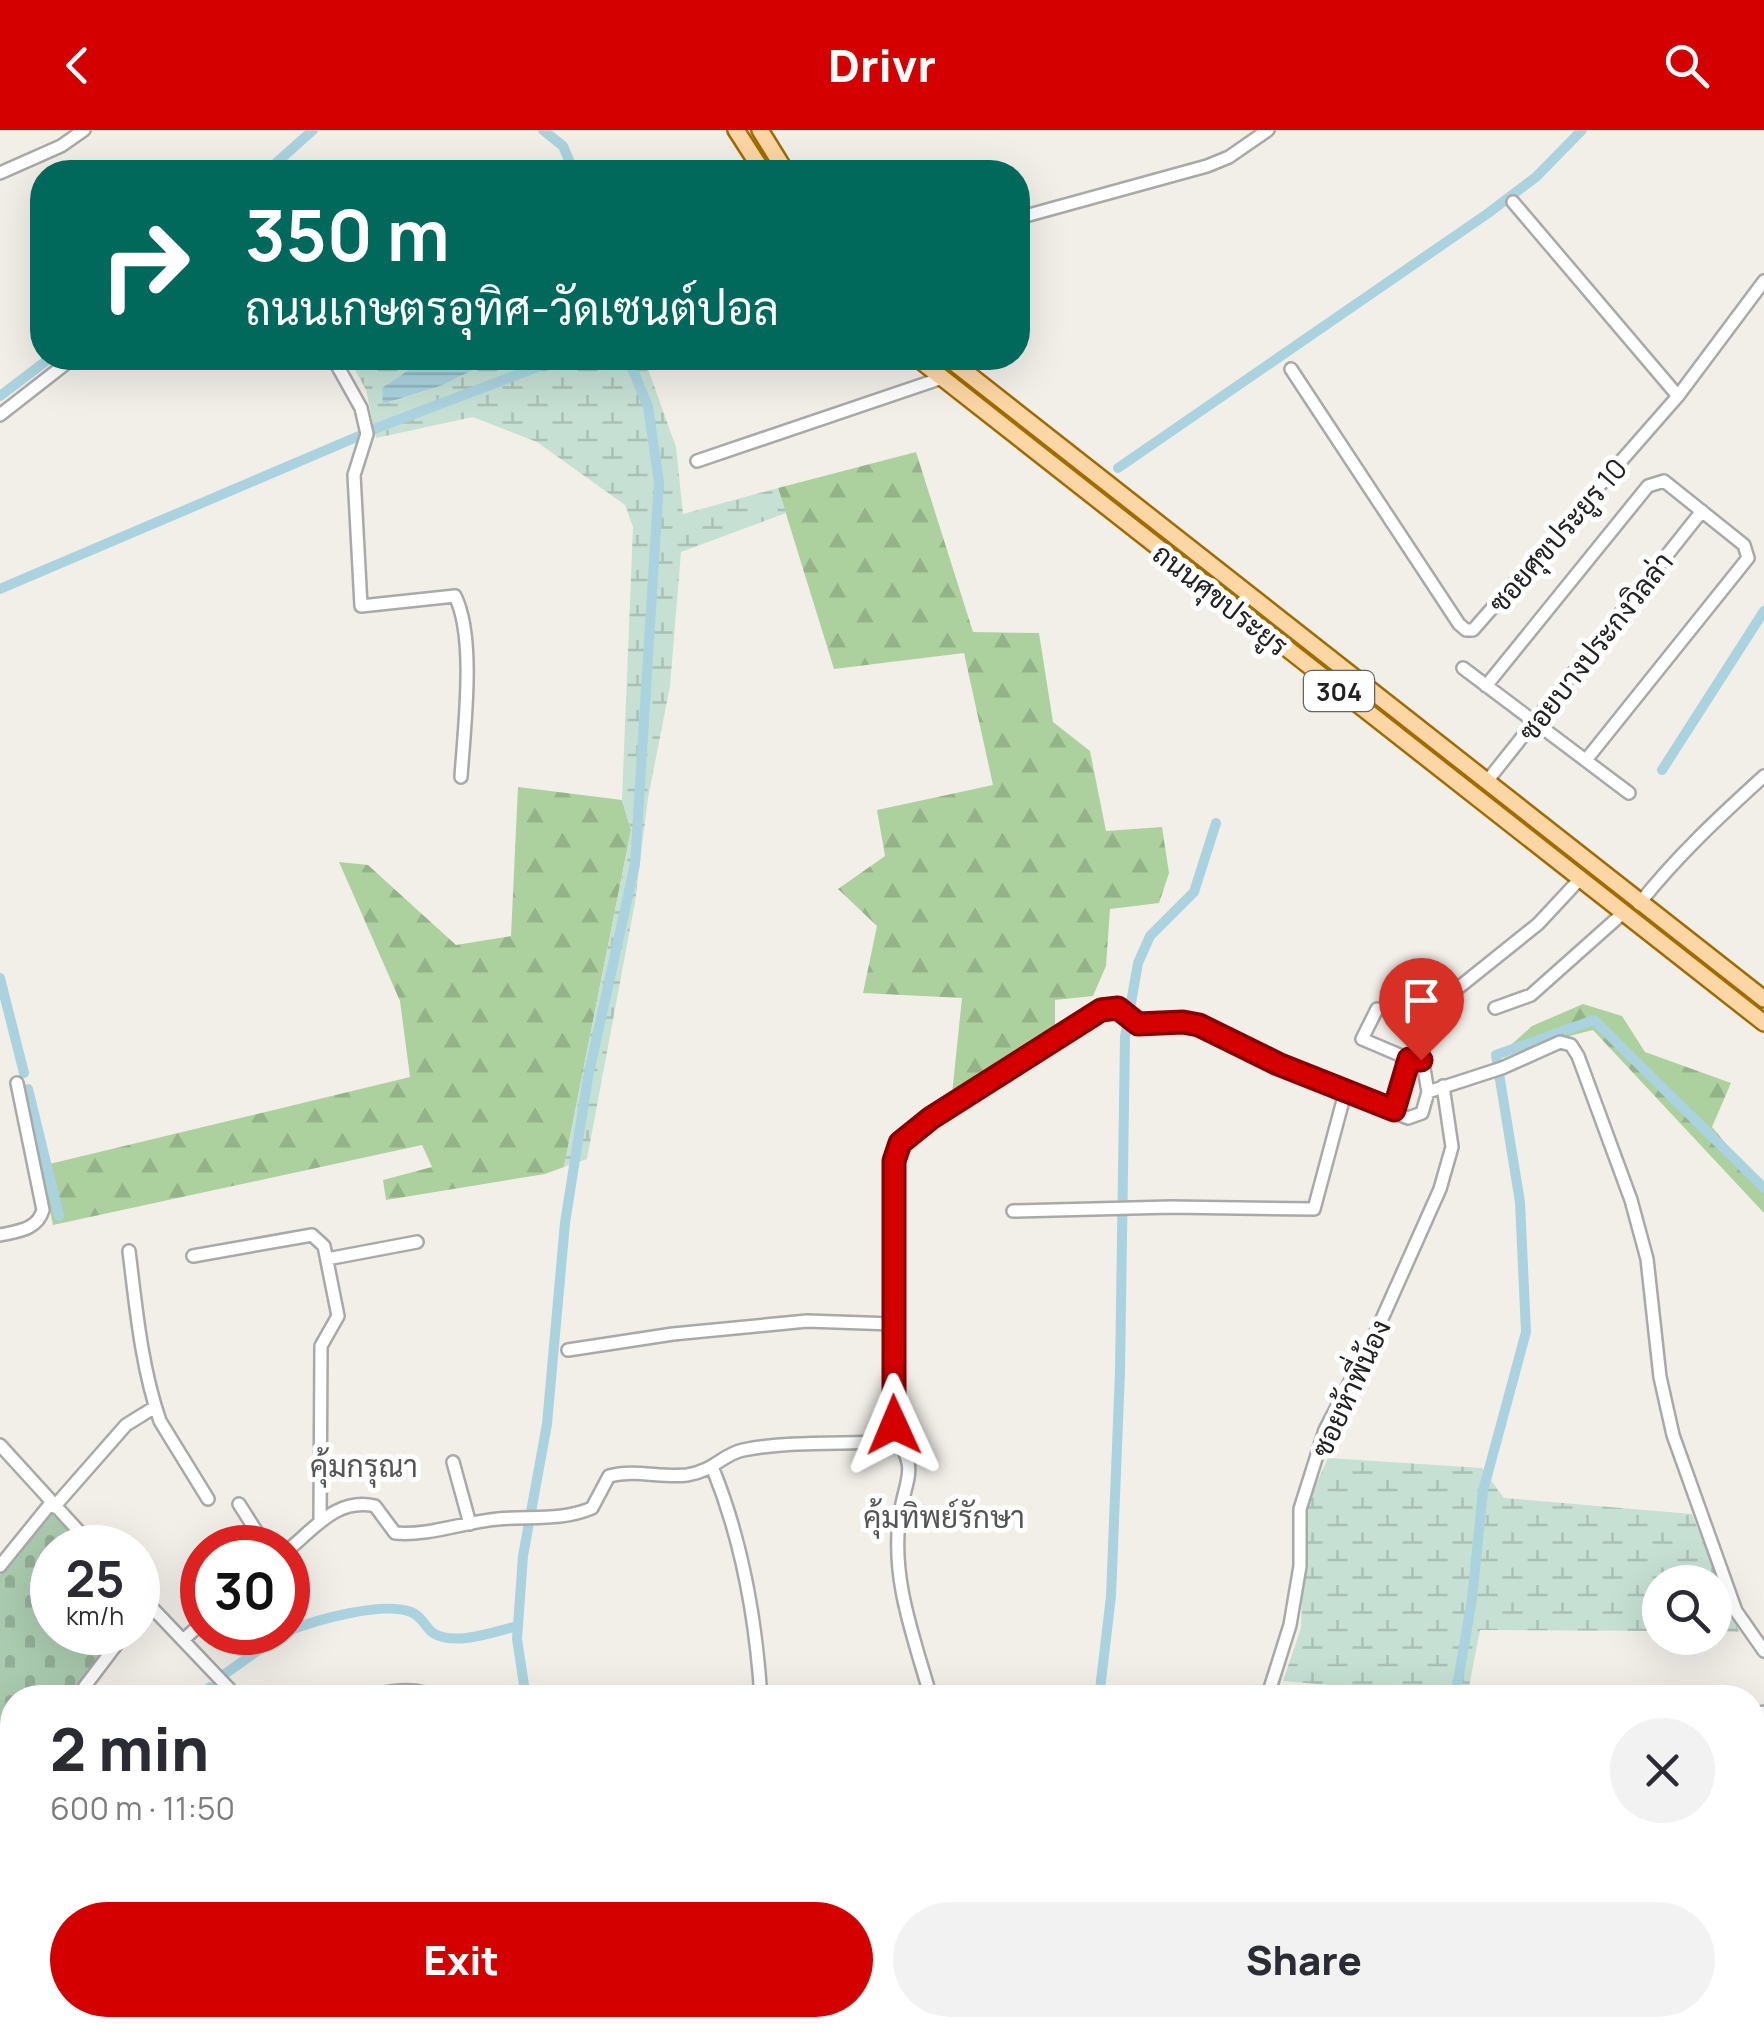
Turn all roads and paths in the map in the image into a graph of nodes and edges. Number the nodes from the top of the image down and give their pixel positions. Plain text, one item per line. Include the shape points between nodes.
1 (84, 130) edge
2 (736, 130) edge
3 (760, 130) edge
4 (1268, 130) edge
5 (755, 160) edge
6 (779, 160) edge
7 (0, 173) edge
8 (1513, 202) dead end
9 (1030, 215) edge
10 (1764, 280) edge
11 (1291, 369) dead end
12 (58, 370) edge
13 (340, 370) edge
14 (932, 370) edge
15 (963, 370) edge
16 (942, 378) junction
17 (1678, 396) junction
18 (0, 415) edge
19 (697, 460) dead end
20 (1702, 511) junction
21 (1463, 668) dead end
22 (1486, 686) junction
23 (1535, 722) junction
24 (1586, 760) junction
25 (462, 777) dead end
26 (1764, 777) edge
27 (1488, 780) junction
28 (1630, 794) dead end
29 (1476, 796) junction
30 (1579, 880) junction
31 (1639, 904) junction
32 (1622, 914) junction
33 (1764, 999) edge
34 (1495, 1008) dead end
35 (1377, 1009) dead end
36 (1764, 1023) edge
37 (1415, 1059) junction
38 (17, 1084) dead end
39 (1443, 1086) junction
40 (1428, 1092) junction
41 (1345, 1093) junction
42 (1394, 1110) junction
43 (1013, 1211) dead end
44 (0, 1236) edge
45 (416, 1242) dead end
46 (128, 1251) dead end
47 (193, 1256) dead end
48 (327, 1259) junction
49 (893, 1324) junction
50 (568, 1350) dead end
51 (155, 1406) junction
52 (894, 1434) junction
53 (0, 1445) edge
54 (453, 1462) dead end
55 (713, 1468) junction
56 (208, 1499) dead end
57 (239, 1504) dead end
58 (53, 1505) junction
59 (320, 1521) junction
60 (470, 1524) junction
61 (72, 1525) edge
62 (252, 1525) edge
63 (310, 1530) edge
64 (0, 1566) edge
65 (160, 1616) edge
66 (180, 1637) edge
67 (1764, 1651) edge
68 (109, 1655) edge
69 (197, 1655) edge
70 (86, 1685) edge
71 (226, 1685) edge
72 (760, 1685) edge
73 (927, 1685) edge
74 (1272, 1685) edge

1 - 7 street
2 - 5 main road
3 - 6 main road
4 - 9 street via 1208,166
8 - 17 street
10 - 17 street, ซอยศุขประยูร 10
11 - 17 street, ซอยศุขประยูร 10 via 1469,630
12 - 18 street
13 - 25 street via 367,434 354,475 361,606 455,596 463,612
14 - 16 main road, ถนนศุขประยูร / 304
15 - 27 main road, ถนนศุขประยูร / 304
16 - 19 street
16 - 29 main road, ถนนศุขประยูร / 304
20 - 22 street via 1664,481 1648,486
20 - 23 street, ซอยบางประกงวิลล่า
20 - 24 street via 1744,544 1748,558
21 - 22 street
22 - 23 street
23 - 24 street
23 - 27 street, ซอยบางประกงวิลล่า
24 - 28 street
26 - 31 street via 1668,867
27 - 29 main road
27 - 31 main road, ถนนศุขประยูร / 304
29 - 30 main road, ถนนศุขประยูร / 304
30 - 32 main road, ถนนศุขประยูร / 304
30 - 37 street via 1538,924 1427,1013 1417,1028
31 - 33 main road, ถนนศุขประยูร / 304
32 - 34 street via 1531,995
32 - 36 main road, ถนนศุขประยูร / 304
35 - 37 street via 1362,1040
37 - 40 street
37 - 42 street
38 - 44 street via 44,1210 30,1228
39 - 40 street
39 - 67 street via 1560,1042 1578,1056 1646,1258 1673,1436 1736,1611
39 - 74 street, ซอยห้าพี่น้อง via 1452,1148 1377,1330 1325,1430 1300,1509 1300,1566
40 - 42 street via 1415,1118
41 - 42 street
41 - 43 street via 1314,1209
41 - 49 street via 1199,1025 1138,1024 1118,1008 1101,1010 900,1143 894,1161
45 - 48 street
46 - 51 street
47 - 48 street via 312,1235
48 - 59 street via 338,1316 322,1346
49 - 50 street via 807,1321
49 - 52 street
51 - 56 street
51 - 58 street via 126,1425
52 - 55 street via 883,1442 736,1451
52 - 73 street via 909,1468 898,1584
53 - 58 street
54 - 60 street
55 - 60 street via 684,1475 624,1472 609,1476 592,1508 577,1514
55 - 72 street via 748,1590
57 - 62 street
58 - 61 street
58 - 64 street
59 - 60 street via 360,1502 375,1506 395,1533
59 - 63 street
65 - 66 street
68 - 70 street
69 - 71 street

